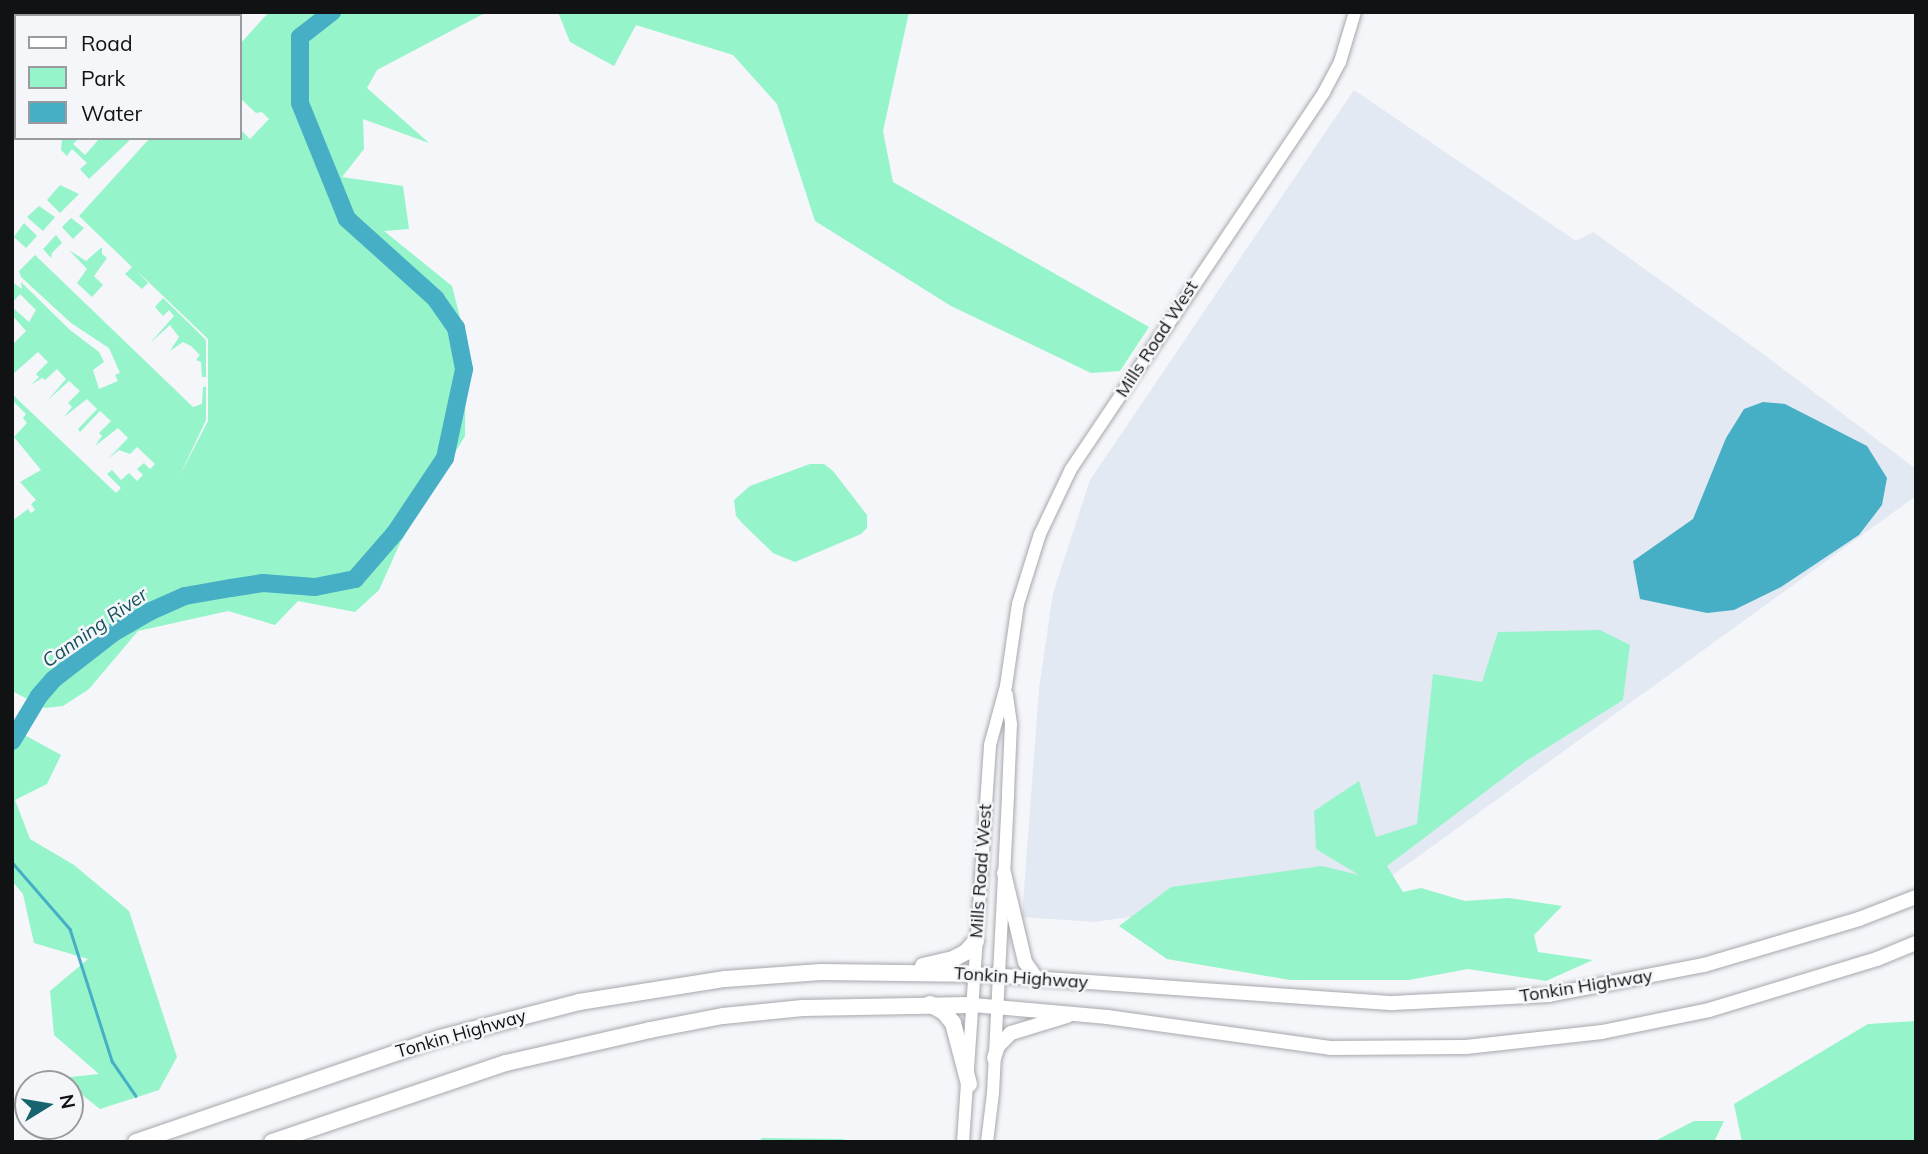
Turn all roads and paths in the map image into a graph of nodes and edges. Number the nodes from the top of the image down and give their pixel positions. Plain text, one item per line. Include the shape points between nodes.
1 (1354, 12) edge
2 (1006, 687) junction
3 (1004, 873) junction
4 (1916, 897) edge
5 (976, 941) junction
6 (1916, 943) edge
7 (889, 971) junction
8 (974, 974) junction
9 (999, 976) junction
10 (1037, 979) junction
11 (930, 1004) junction
12 (973, 1005) junction
13 (997, 1006) junction
14 (1075, 1013) junction
15 (994, 1058) junction
16 (968, 1084) junction
17 (136, 1142) edge
18 (272, 1142) edge
19 (963, 1142) edge
20 (987, 1142) edge

1 - 2 main road, Mills Road West via 1340,62 1324,92 1071,469 1040,534 1018,604
2 - 3 main road, Mills Road West via 1011,724
2 - 5 main road, Mills Road West via 990,745
3 - 9 main road, Mills Road West
3 - 10 highway via 1025,962
4 - 10 highway, Tonkin Highway via 1847,923 1704,965 1549,995 1393,1003
5 - 7 highway via 953,959
5 - 8 main road, Mills Road West
6 - 14 highway, Tonkin Highway via 1709,1010 1602,1032 1466,1047 1329,1048
7 - 8 highway, Tonkin Highway
7 - 17 highway, Tonkin Highway via 725,979 579,1002 498,1021
8 - 9 highway, Tonkin Highway
8 - 12 main road, Mills Road West
9 - 10 highway, Tonkin Highway
9 - 13 main road, Mills Road West
11 - 12 highway, Tonkin Highway
11 - 16 highway via 953,1023
11 - 18 highway, Tonkin Highway via 762,1012 650,1030 506,1063
12 - 13 highway, Tonkin Highway
12 - 16 main road, Mills Road West
13 - 14 highway, Tonkin Highway
13 - 15 main road, Mills Road West
14 - 15 highway via 1011,1033
15 - 20 main road, Mills Road West
16 - 19 main road, Mills Road West

